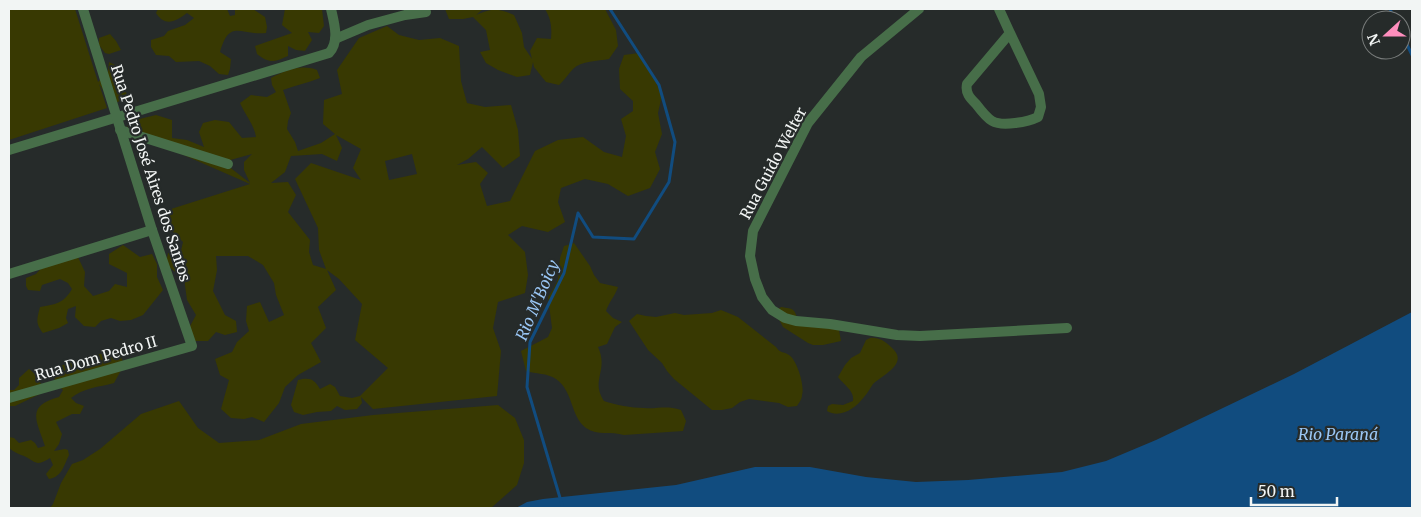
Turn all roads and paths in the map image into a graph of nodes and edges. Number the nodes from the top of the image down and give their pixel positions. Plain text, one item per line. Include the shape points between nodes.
1 (83, 9) edge
2 (330, 9) edge
3 (919, 9) edge
4 (999, 9) edge
5 (426, 12) dead end
6 (1010, 33) junction
7 (335, 39) junction
8 (116, 117) junction
9 (120, 130) junction
10 (9, 150) edge
11 (228, 164) dead end
12 (152, 230) junction
13 (9, 274) edge
14 (1068, 328) dead end
15 (192, 346) joint
16 (9, 398) edge

1 - 8 street, Rua Pedro José Aires dos Santos
2 - 7 street
3 - 14 street, Rua Guido Welter via 861,57 808,123 753,231 750,256 762,297 772,310 785,318 897,335
4 - 6 street
5 - 7 street via 368,25
6 - 6 street via 1039,94 1041,108 1038,117 1030,121 1003,125 985,116 966,88
7 - 8 street via 334,49 329,53
8 - 9 street, Rua Pedro José Aires dos Santos
8 - 10 street
9 - 11 street
9 - 12 street, Rua Pedro José Aires dos Santos
12 - 13 street
12 - 15 street, Rua Pedro José Aires dos Santos
15 - 16 street, Rua Dom Pedro II

